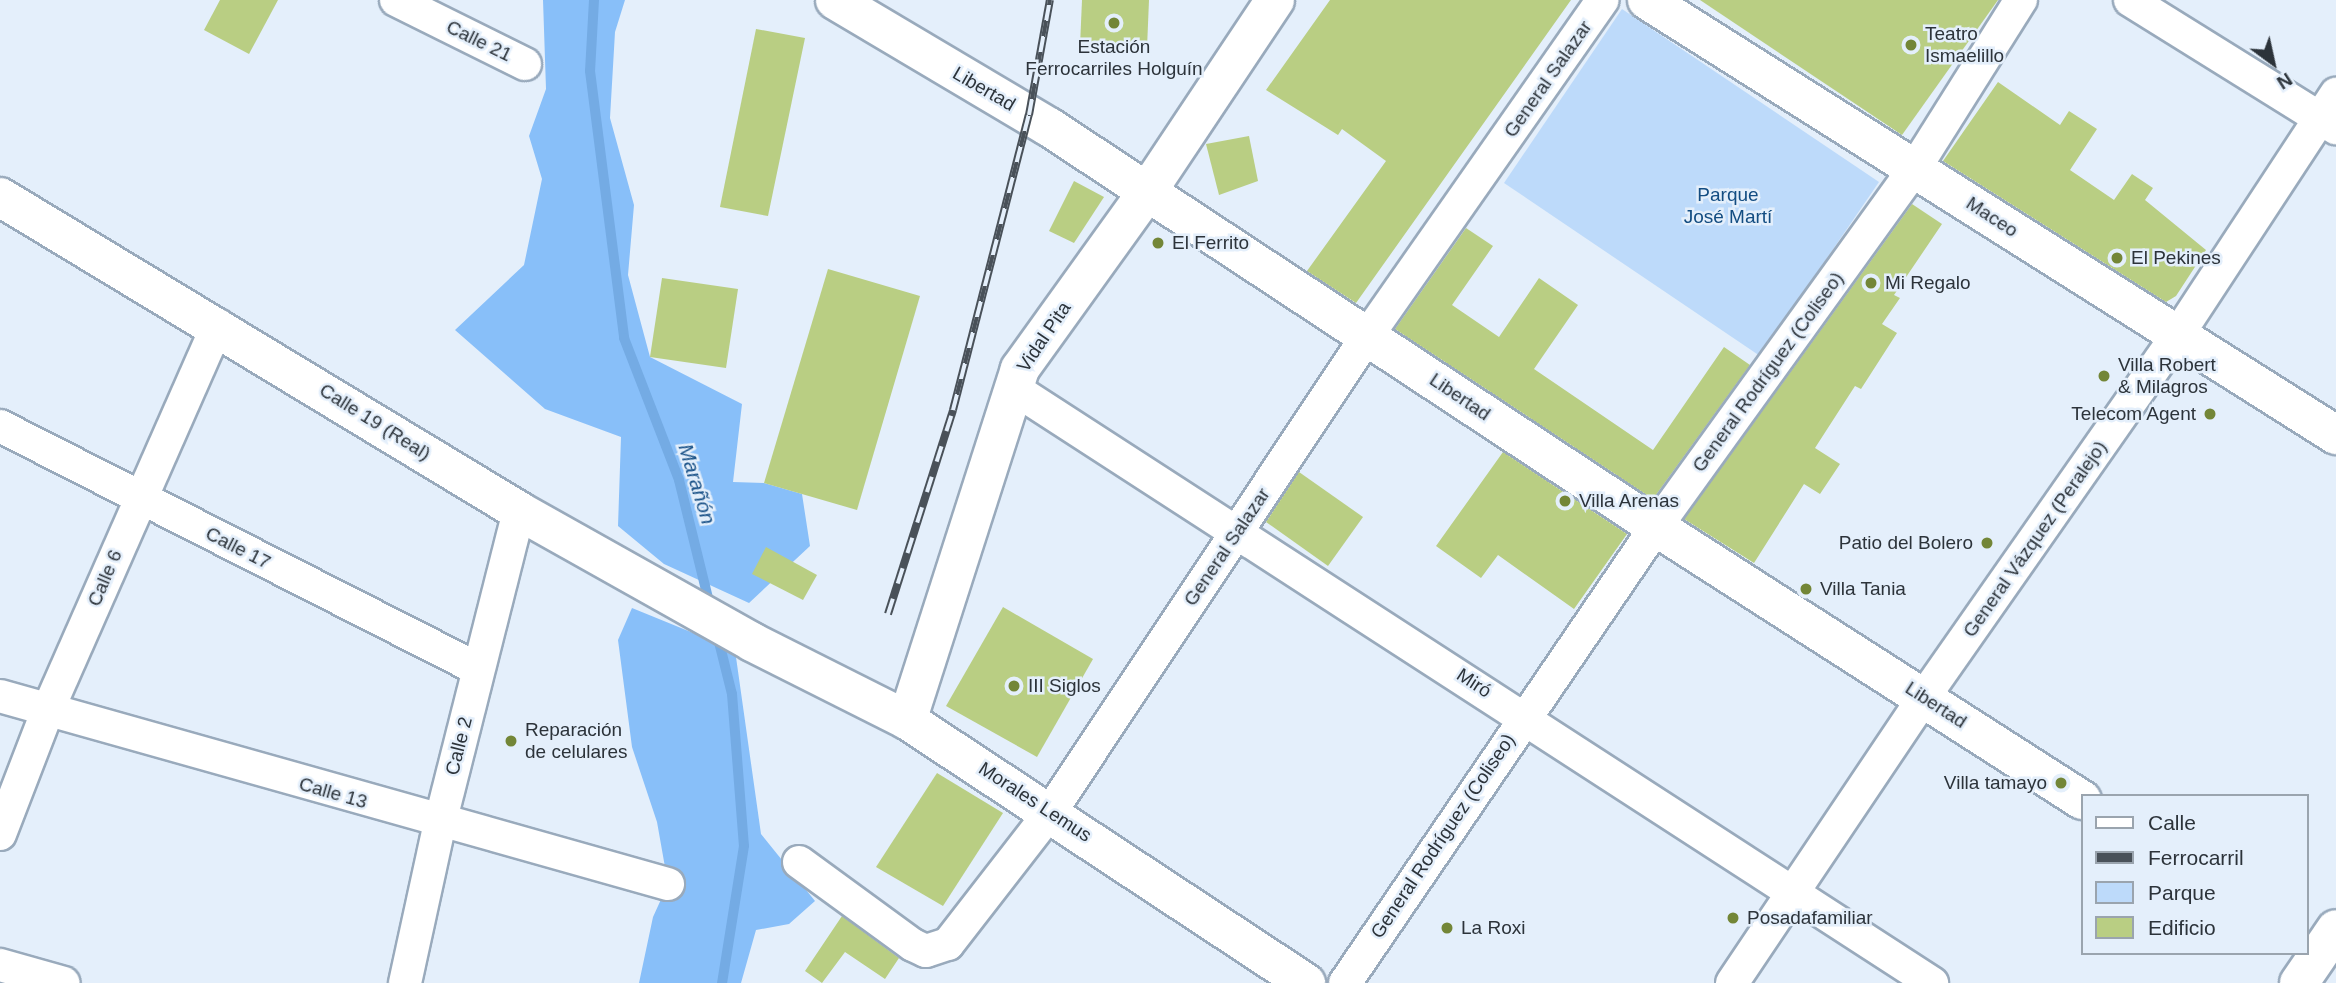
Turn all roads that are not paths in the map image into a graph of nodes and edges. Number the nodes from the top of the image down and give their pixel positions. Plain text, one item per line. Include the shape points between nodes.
1 (396, 0) edge
2 (835, 0) edge
3 (1275, 0) edge
4 (1604, 0) edge
5 (1647, 0) edge
6 (2021, 0) edge
7 (2130, 0) edge
8 (525, 64) dead end
9 (2331, 113) edge
10 (1915, 168) junction
11 (1147, 192) junction
12 (0, 197) edge
13 (218, 325) junction
14 (1368, 335) junction
15 (2177, 336) junction
16 (1013, 388) junction
17 (0, 426) edge
18 (2336, 435) edge
19 (140, 498) junction
20 (519, 511) junction
21 (1656, 527) junction
22 (1237, 531) junction
23 (752, 642) joint
24 (478, 669) junction
25 (0, 696) edge
26 (1924, 697) junction
27 (47, 712) junction
28 (1525, 716) junction
29 (906, 720) junction
30 (2080, 799) edge
31 (1051, 811) junction
32 (440, 823) junction
33 (0, 834) edge
34 (799, 862) dead end
35 (668, 884) dead end
36 (1792, 894) junction
37 (0, 965) edge
38 (64, 983) edge
39 (405, 983) edge
40 (1306, 983) edge
41 (1345, 983) edge
42 (1732, 983) edge
43 (1932, 983) edge

1 - 8 street, Calle 21
2 - 11 main road, Libertad via 1049,127
3 - 11 main road, Vidal Pita
4 - 14 street, General Salazar
5 - 10 main road, Maceo
6 - 10 street, General Rodríguez (Coliseo)
7 - 9 street
9 - 15 street, General Vázquez (Peralejo)
10 - 15 main road, Maceo
10 - 21 street, General Rodríguez (Coliseo)
11 - 14 main road, Libertad
11 - 16 main road, Vidal Pita via 1020,369
12 - 13 main road, Calle 19 (Real)
13 - 19 street, Calle 6
13 - 20 main road, Calle 19 (Real)
14 - 21 main road, Libertad
14 - 22 street, General Salazar
15 - 18 main road, Maceo
15 - 26 street, General Vázquez (Peralejo)
16 - 22 street, Miró
16 - 29 main road, Vidal Pita
17 - 19 street, Calle 17
19 - 24 street, Calle 17
19 - 27 street, Calle 6
20 - 23 main road, Calle 19 (Real)
20 - 24 street, Calle 2
21 - 26 main road, Libertad
21 - 28 street, General Rodríguez (Coliseo)
22 - 28 street, Miró
22 - 31 street, General Salazar
23 - 29 main road, Morales Lemus
24 - 32 street, Calle 2
25 - 27 street, Calle 13
26 - 30 main road, Libertad
26 - 36 street, General Vázquez (Peralejo)
27 - 32 street, Calle 13
27 - 33 street, Calle 6
28 - 36 street, Miró
28 - 41 street, General Rodríguez (Coliseo)
29 - 31 main road, Morales Lemus
31 - 34 street, General Salazar via 948,944 926,951
31 - 40 main road, Morales Lemus
32 - 35 street, Calle 13
32 - 39 street, Calle 2
36 - 42 street, General Vázquez (Peralejo)
36 - 43 street, Miró
37 - 38 street

